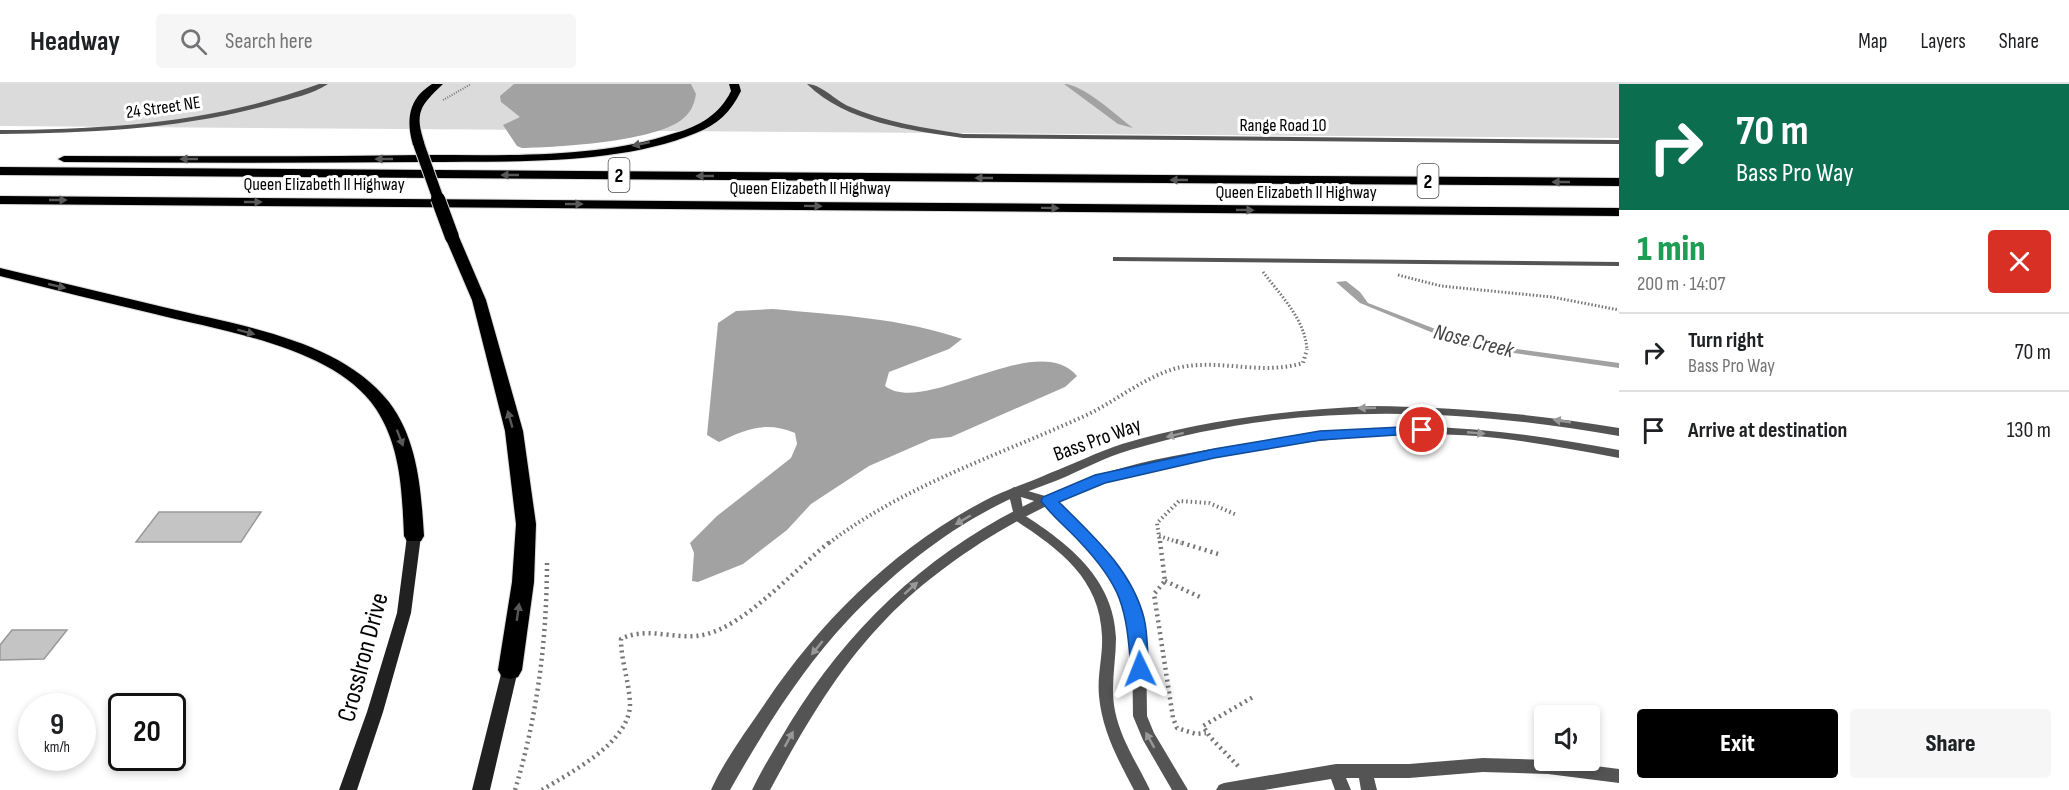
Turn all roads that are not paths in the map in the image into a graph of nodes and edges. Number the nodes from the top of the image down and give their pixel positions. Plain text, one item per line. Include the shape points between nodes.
1 (325, 84) edge
2 (438, 84) edge
3 (734, 84) edge
4 (810, 84) edge
5 (0, 132) edge
6 (1619, 142) edge
7 (0, 159) edge
8 (0, 171) edge
9 (1619, 182) edge
10 (0, 200) edge
11 (1619, 212) edge
12 (1116, 259) dead end
13 (1619, 264) edge
14 (0, 272) edge
15 (1619, 432) edge
16 (1619, 454) edge
17 (1014, 491) junction
18 (1048, 501) junction
19 (1019, 518) junction
20 (414, 536) joint
21 (510, 670) joint
22 (1365, 770) junction
23 (1336, 771) junction
24 (1619, 776) edge
25 (348, 790) edge
26 (481, 790) edge
27 (720, 790) edge
28 (761, 790) edge
29 (1142, 790) edge
30 (1180, 790) edge
31 (1224, 790) edge
32 (1342, 790) edge
33 (1369, 790) edge

1 - 5 street, 24 Street NE via 260,105 185,120 93,131
21 -> 2 highway, bridge via 523,582 526,524 514,431 479,300 452,237 411,119 422,96
3 -> 7 highway via 736,91 728,109 704,125 664,139 581,154 511,158
4 - 6 street, Range Road 10 via 838,105 859,113 947,133 1043,138
9 -> 8 highway, Queen Elizabeth II Highway / 2
10 -> 11 highway, Queen Elizabeth II Highway / 2
12 - 13 lane
14 -> 20 highway via 265,337 301,348 351,375 372,393 401,437 413,489
15 -> 17 street, Bass Pro Way via 1551,419 1461,410 1386,407 1304,411 1220,424 1126,447
18 -> 16 street, Bass Pro Way via 1136,469 1331,435 1457,431 1514,436
17 - 18 lane
17 - 19 lane
17 -> 27 street, Bass Pro Way via 916,550 842,617 782,692
18 - 19 street, Bass Pro Way
30 -> 18 lane via 1140,716 1139,637 1124,587 1100,553
28 -> 19 street, Bass Pro Way via 799,720 832,672 882,614 923,577
19 - 29 lane via 1073,555 1101,596 1107,621 1106,694 1112,731
20 - 25 main road, CrossIron Drive via 404,614
21 - 26 main road
22 - 23 lane
22 - 24 lane via 1483,765 1548,767
22 - 33 lane
23 - 31 lane
23 - 32 lane

